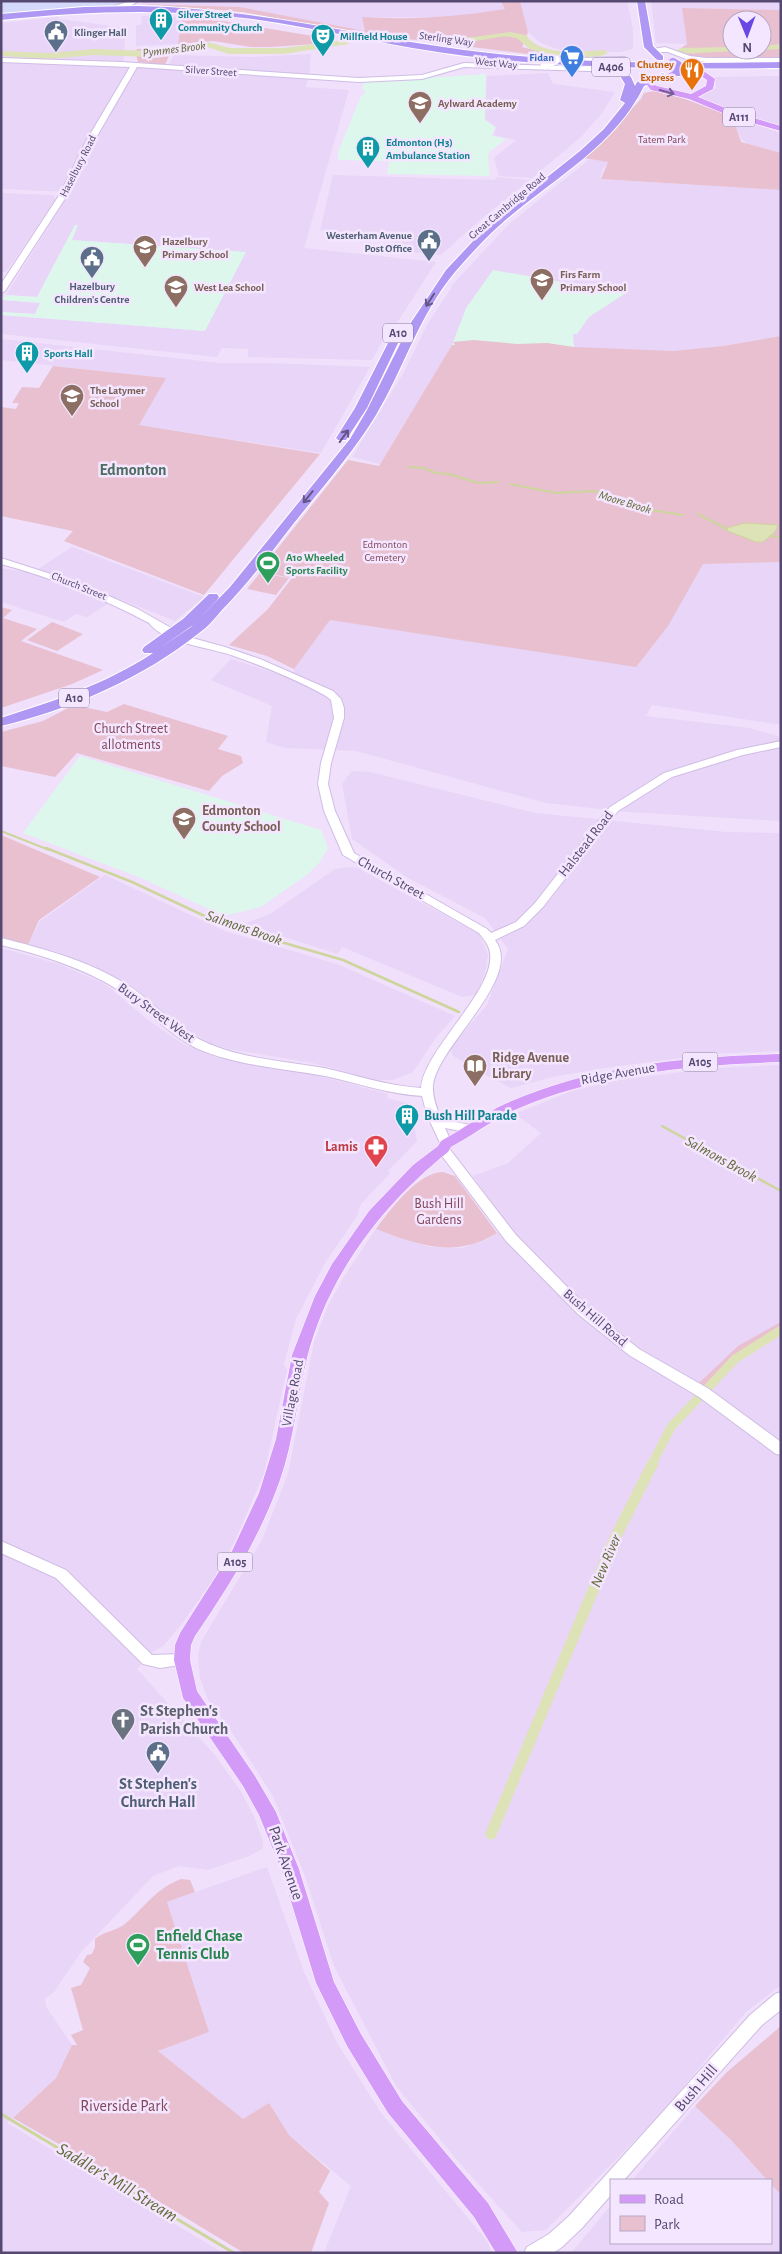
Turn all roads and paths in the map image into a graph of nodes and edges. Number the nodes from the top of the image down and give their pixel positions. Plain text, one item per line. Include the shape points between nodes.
1 (633, 1) edge
2 (641, 1) edge
3 (134, 2) edge
4 (112, 8) junction
5 (148, 8) junction
6 (1, 19) edge
7 (308, 30) junction
8 (326, 30) junction
9 (651, 50) junction
10 (660, 58) junction
11 (1, 60) edge
12 (529, 61) junction
13 (554, 61) junction
14 (627, 63) junction
15 (136, 65) junction
16 (471, 65) joint
17 (781, 65) edge
18 (453, 66) junction
19 (671, 69) junction
20 (695, 69) junction
21 (422, 78) joint
22 (653, 79) junction
23 (639, 86) joint
24 (692, 97) junction
25 (781, 129) edge
26 (1, 292) edge
27 (253, 558) junction
28 (1, 561) edge
29 (242, 571) junction
30 (181, 634) junction
31 (1, 713) edge
32 (1, 722) edge
33 (781, 744) edge
34 (490, 938) junction
35 (1, 941) edge
36 (781, 1058) edge
37 (428, 1086) junction
38 (437, 1122) junction
39 (471, 1129) junction
40 (445, 1146) junction
41 (781, 1450) edge
42 (1, 1547) edge
43 (182, 1660) junction
44 (781, 1999) edge
45 (614, 2179) edge
46 (610, 2183) edge
47 (508, 2253) edge
48 (533, 2253) edge

1 - 14 highway, Great Cambridge Road / A10 via 639,29
2 - 9 highway
3 - 4 street
3 - 5 street
4 - 5 highway, Sterling Way / A406
4 - 6 highway, Sterling Way / A406
5 - 8 highway, Sterling Way / A406 via 234,14
6 - 7 highway, Sterling Way / A406 via 126,11 189,13
7 - 12 highway, Sterling Way / A406 via 422,50
7 - 18 highway, A406
8 - 12 highway, Sterling Way / A406
8 - 13 highway
9 - 10 highway
9 - 17 street via 667,48 685,57 703,60
10 - 14 highway
10 - 19 highway
11 - 15 street, Silver Street
12 - 20 highway, A406
13 - 14 street, West Way
13 - 18 street, West Way via 511,65 472,60
14 - 16 street, Sterling Way via 590,69
14 - 19 highway via 644,78
27 -> 14 highway, Great Cambridge Road / A10 via 352,424 404,323 440,271 486,221 573,152 618,109 631,87
15 - 21 street, Silver Street via 359,80
15 - 26 street, Haselbury Road via 89,142 64,194
16 - 18 highway, A406
17 - 19 highway via 700,64
17 - 20 highway, A406
18 - 21 street, West Way
19 - 20 main road
19 - 22 highway, A10
20 - 24 main road via 709,77 712,84
22 - 23 highway, A10
22 -> 24 main road, A111 via 651,85 654,88
23 -> 27 highway, Great Cambridge Road / A10 via 607,130 496,223 450,272 415,324 365,425
24 - 25 main road, A111 via 740,117
27 - 29 highway, Great Cambridge Road / A10
28 - 30 street, Church Street via 54,575
29 - 30 highway, A10 via 188,622
29 - 30 highway, A10 via 209,615
30 - 31 highway, A10 via 76,688
30 - 32 highway, A10 via 142,666 102,687
30 - 34 street, Church Street via 313,684 335,697 337,724 323,786 349,854 440,905
33 - 34 street, Halstead Road via 741,752 668,775 614,808 539,905 520,924
34 - 37 street via 496,956 482,996 433,1063
35 - 37 street, Bury Street West via 51,955 102,976 141,1000 200,1044 224,1054 402,1089
36 - 39 main road, Ridge Avenue / A105 via 700,1062 592,1077 524,1100
37 - 38 street via 428,1099
38 - 39 street
38 - 40 street
39 - 40 main road, Ridge Avenue / A105
40 - 41 street, Bush Hill Road via 474,1192 511,1238 583,1311 634,1352 699,1390
40 - 43 main road, Village Road / A105 via 378,1211 336,1270 307,1332 270,1485 241,1551 186,1637
42 - 43 street via 60,1574 148,1660
43 - 47 main road, Park Avenue / A105 via 191,1698 249,1780 267,1812 290,1869 323,1976 354,2040 395,2107 481,2210
44 - 45 street, Bush Hill via 756,2020
46 - 48 street, Bush Hill via 568,2230

